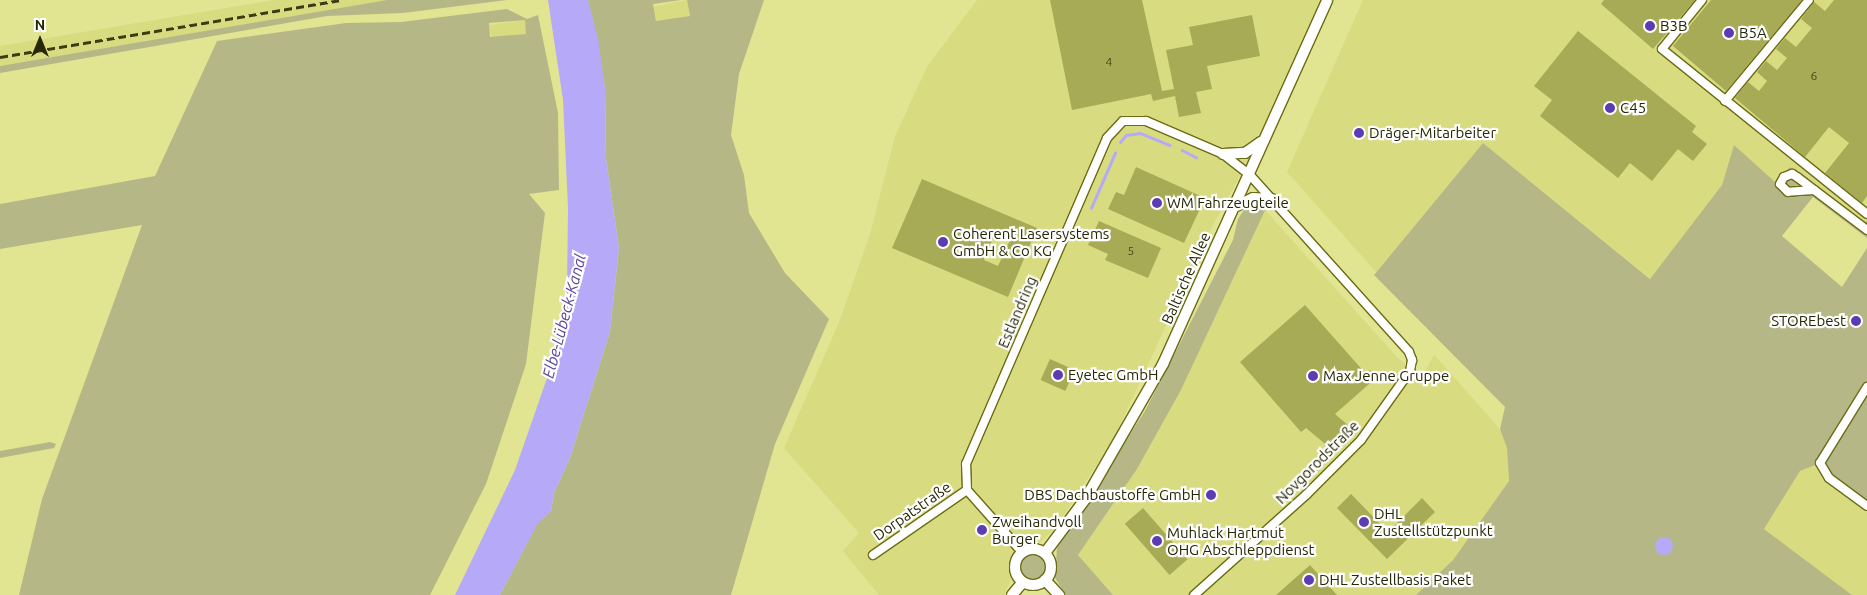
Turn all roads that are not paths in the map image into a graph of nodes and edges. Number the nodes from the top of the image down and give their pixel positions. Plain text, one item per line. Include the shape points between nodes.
1 (1327, 0) edge
2 (1702, 0) edge
3 (1809, 0) edge
4 (1725, 101) junction
5 (1266, 135) junction
6 (1223, 154) junction
7 (1249, 174) junction
8 (1814, 190) dead end
9 (1272, 199) junction
10 (1234, 207) junction
11 (1867, 214) edge
12 (1867, 230) edge
13 (1867, 387) edge
14 (967, 490) junction
15 (1867, 506) edge
16 (1022, 552) junction
17 (1045, 553) junction
18 (873, 555) dead end
19 (1045, 580) junction
20 (1023, 582) junction
21 (1012, 595) edge
22 (1059, 595) edge
23 (1194, 595) edge

1 - 5 main road, Baltische Allee
2 - 4 street via 1662,49
3 - 4 street
4 - 11 street
5 - 6 main road via 1252,150
5 - 7 main road, Baltische Allee
6 - 7 street, Estlandring
6 - 14 street, Estlandring via 1146,121 1123,121 1114,127 966,464
7 - 9 street, Novgorodstraße
7 - 10 main road, Baltische Allee
8 - 12 street
9 - 10 main road via 1253,198
9 - 23 street, Novgorodstraße via 1409,352 1412,365 1361,440
10 - 17 main road, Baltische Allee via 1164,364 1128,430 1086,498
13 - 15 street via 1820,463 1829,478
14 - 16 street
14 - 18 street, Dorpatstraße
16 - 17 main road via 1035,549
16 - 20 main road via 1015,566
17 - 19 main road via 1051,568
19 - 20 main road via 1033,585
19 - 22 main road
20 - 21 main road

